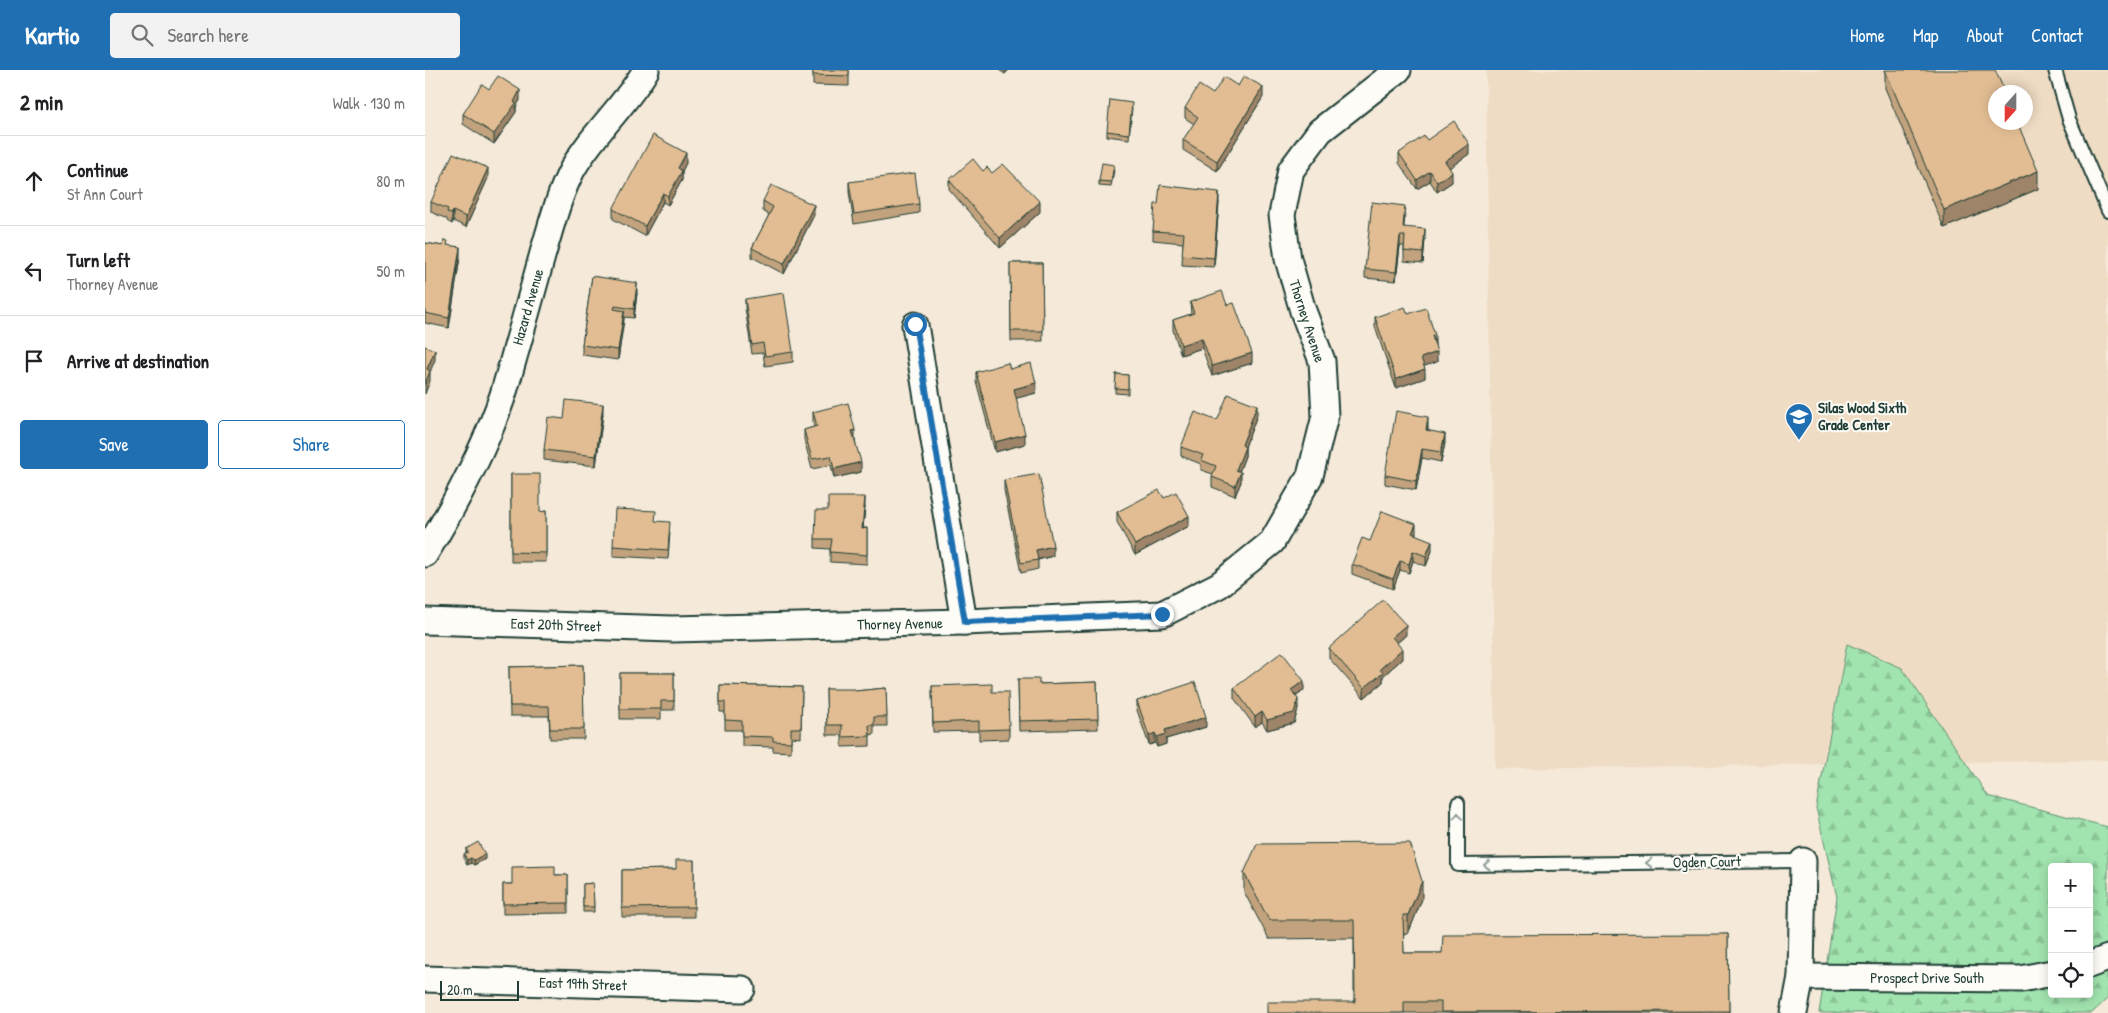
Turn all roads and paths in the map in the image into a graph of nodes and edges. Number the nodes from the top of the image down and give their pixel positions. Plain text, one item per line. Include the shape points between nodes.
1 (646, 70) edge
2 (1398, 70) edge
3 (2055, 70) edge
4 (2108, 211) edge
5 (915, 324) dead end
6 (425, 554) edge
7 (425, 621) edge
8 (965, 622) junction
9 (687, 629) joint
10 (1458, 803) dead end
11 (1803, 861) joint
12 (2108, 958) edge
13 (2093, 964) edge
14 (2048, 974) edge
15 (1801, 977) junction
16 (425, 979) edge
17 (742, 989) dead end
18 (1794, 1013) edge

1 - 6 street, Hazard Avenue via 603,124 572,171 551,226 492,423 455,504
2 - 8 street, Thorney Avenue via 1320,131 1291,170 1282,215 1288,258 1322,361 1325,416 1310,476 1272,542 1219,585 1162,614
3 - 4 lane via 2069,120
5 - 8 street
7 - 9 street, East 20th Street
8 - 9 street, Thorney Avenue
11 -> 10 lane, Ogden Court via 1458,865
11 - 15 street, Ogden Court
12 - 13 street
14 - 15 street, Prospect Drive South via 2021,979
15 - 18 street, Ogden Court
16 - 17 street, East 19th Street

